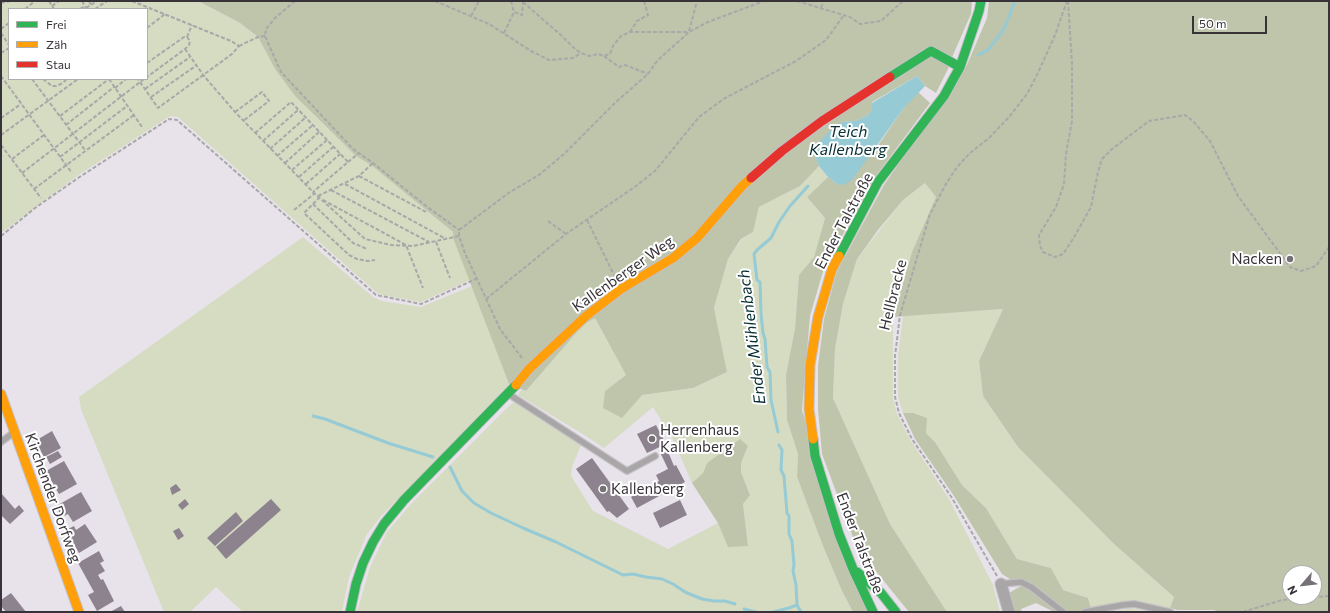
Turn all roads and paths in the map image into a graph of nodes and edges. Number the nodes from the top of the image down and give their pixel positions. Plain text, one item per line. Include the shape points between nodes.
1 (10, 1) edge
2 (35, 1) edge
3 (49, 1) edge
4 (59, 1) edge
5 (82, 1) edge
6 (89, 1) edge
7 (97, 1) edge
8 (107, 1) edge
9 (132, 1) edge
10 (295, 1) edge
11 (435, 1) edge
12 (479, 1) edge
13 (511, 1) edge
14 (644, 1) edge
15 (697, 1) edge
16 (764, 1) edge
17 (797, 1) edge
18 (823, 1) edge
19 (903, 1) edge
20 (981, 1) edge
21 (1067, 1) edge
22 (1, 3) edge
23 (91, 5) junction
24 (52, 6) joint
25 (26, 8) edge
26 (86, 8) edge
27 (96, 8) edge
28 (821, 8) junction
29 (514, 12) junction
30 (165, 14) junction
31 (844, 15) junction
32 (471, 16) junction
33 (192, 25) junction
34 (148, 27) edge
35 (630, 32) junction
36 (689, 32) junction
37 (504, 33) junction
38 (1, 34) edge
39 (265, 36) junction
40 (187, 37) junction
41 (8, 44) edge
42 (239, 46) junction
43 (184, 49) junction
44 (581, 54) junction
45 (604, 56) junction
46 (190, 57) junction
47 (148, 62) edge
48 (197, 65) junction
49 (960, 66) junction
50 (648, 74) junction
51 (1, 76) edge
52 (148, 76) edge
53 (204, 76) junction
54 (33, 80) edge
55 (44, 80) edge
56 (66, 80) edge
57 (76, 80) edge
58 (108, 80) edge
59 (110, 80) edge
60 (125, 80) edge
61 (143, 80) edge
62 (140, 82) junction
63 (114, 88) junction
64 (145, 89) junction
65 (121, 96) junction
66 (151, 97) junction
67 (48, 101) junction
68 (21, 104) junction
69 (128, 106) junction
70 (298, 110) junction
71 (235, 112) junction
72 (29, 114) junction
73 (134, 115) junction
74 (60, 116) junction
75 (1, 118) edge
76 (305, 118) junction
77 (243, 121) junction
78 (66, 125) junction
79 (312, 125) junction
80 (142, 127) dead end
81 (319, 132) junction
82 (255, 133) junction
83 (72, 134) junction
84 (1, 135) edge
85 (44, 135) junction
86 (327, 140) junction
87 (263, 141) junction
88 (79, 142) junction
89 (1, 145) edge
90 (333, 147) junction
91 (54, 148) junction
92 (270, 149) junction
93 (85, 150) junction
94 (359, 153) junction
95 (340, 154) junction
96 (277, 156) junction
97 (60, 157) junction
98 (12, 159) junction
99 (348, 162) junction
100 (284, 163) junction
101 (373, 163) junction
102 (66, 165) junction
103 (292, 170) junction
104 (22, 173) junction
105 (72, 173) dead end
106 (359, 176) junction
107 (299, 177) junction
108 (306, 184) junction
109 (346, 184) junction
110 (34, 189) junction
111 (331, 190) junction
112 (314, 193) junction
113 (319, 197) junction
114 (41, 198) dead end
115 (313, 204) junction
116 (294, 210) dead end
117 (426, 212) dead end
118 (587, 220) junction
119 (548, 221) dead end
120 (459, 230) junction
121 (566, 234) junction
122 (1, 236) edge
123 (459, 236) junction
124 (446, 239) junction
125 (436, 242) junction
126 (430, 243) junction
127 (406, 246) junction
128 (1329, 247) edge
129 (367, 249) dead end
130 (375, 260) dead end
131 (450, 278) dead end
132 (476, 279) junction
133 (423, 288) dead end
134 (621, 289) junction
135 (486, 299) junction
136 (529, 369) junction
137 (508, 393) junction
138 (1, 394) edge
139 (14, 432) junction
140 (1, 442) edge
141 (655, 456) dead end
142 (853, 569) junction
143 (1001, 584) junction
144 (1329, 596) edge
145 (79, 612) edge
146 (350, 612) edge
147 (873, 612) edge
148 (896, 612) edge
149 (1009, 612) edge
150 (1063, 612) edge
151 (1086, 612) edge
152 (1170, 612) edge
153 (1243, 612) edge

1 - 22 path
2 - 25 path
3 - 24 path
4 - 24 path
5 - 26 path
6 - 23 path
7 - 23 path
8 - 27 path
9 - 30 path
10 - 39 path via 275,18 266,29
11 - 32 path
12 - 32 path
13 - 29 path
14 - 35 path via 648,15 637,21
15 - 36 path
16 - 36 path
17 - 28 path
18 - 28 path
19 - 31 path via 881,21 860,24
20 - 49 street, Ender Talstraße
21 - 128 path via 1072,63 1072,121 1064,184 1056,207 1039,235 1040,246 1044,252 1054,257 1063,254 1073,239 1091,207 1102,159 1112,149 1149,121 1185,115 1210,141 1238,196 1290,267 1301,271 1316,266
21 - 143 path, Hellbracke via 1055,34 1027,94 989,138 957,167 930,214 900,315 895,356 895,397 899,413 912,439 952,498
23 - 26 path
28 - 31 path
29 - 37 path
29 - 44 path via 522,15 523,2
30 - 33 path
30 - 34 path
31 - 118 path via 826,40 796,61 725,98 699,117 655,171
32 - 37 path
33 - 40 path
33 - 42 path
35 - 36 path
35 - 45 path via 621,36 610,54
36 - 50 path via 656,61
37 - 44 path via 549,60 574,58
38 - 41 path
39 - 42 path via 258,36
39 - 94 path via 281,72
40 - 43 path via 190,40 189,45
40 - 47 path via 178,40
42 - 53 path
43 - 46 path
43 - 52 path
44 - 45 path
45 - 50 path via 619,67 625,64
46 - 48 path
46 - 64 path
48 - 53 path
48 - 66 path
49 - 134 street, Kallenberger Weg via 932,51 822,121 742,186 697,238 673,258
49 - 142 street, Ender Talstraße via 944,96 878,182 832,269 818,317 810,365 809,409 815,456 839,534
50 - 120 path via 539,175 510,192
51 - 68 path
53 - 66 path via 158,108
53 - 71 path
54 - 67 path
55 - 56 path via 52,86
57 - 67 path
58 - 74 path
59 - 63 path
60 - 63 path
61 - 62 path
62 - 64 path
62 - 65 path
63 - 65 path
63 - 78 path
64 - 66 path
65 - 69 path
65 - 83 path
67 - 72 path
67 - 74 path
68 - 72 path
68 - 75 path
69 - 73 path
69 - 88 path
70 - 76 path
70 - 82 path via 290,102
70 - 87 path
71 - 77 path
71 - 77 path via 262,92 269,101
72 - 84 path
72 - 85 path
73 - 80 path
73 - 93 path
74 - 78 path
76 - 79 path
76 - 92 path
77 - 82 path
78 - 83 path
79 - 81 path
79 - 96 path
81 - 86 path
81 - 100 path
82 - 87 path
83 - 88 path
83 - 91 path
85 - 91 path
85 - 98 path
86 - 90 path
86 - 103 path
87 - 92 path
88 - 93 path
88 - 97 path
89 - 98 path
90 - 95 path
90 - 107 path
91 - 97 path
91 - 104 path
92 - 96 path
93 - 102 path
94 - 99 path
94 - 101 path
95 - 99 path
95 - 108 path
96 - 100 path
97 - 102 path
98 - 104 path
99 - 112 path
100 - 103 path
101 - 106 path
101 - 120 path
102 - 105 path
102 - 110 path
103 - 107 path
104 - 110 path
106 - 109 path
106 - 117 path
107 - 108 path
108 - 112 path
109 - 111 path
109 - 124 path
110 - 114 path
111 - 113 path
111 - 126 path
112 - 113 path
112 - 116 path
113 - 115 path
113 - 127 path
113 - 127 path via 365,239
115 - 129 path via 353,243
115 - 130 path via 304,213 341,249 357,259
118 - 121 path
118 - 134 path
119 - 121 path
120 - 123 path
121 - 135 path
122 - 132 path via 78,178 169,119 177,120 376,295 421,304
123 - 124 path
123 - 132 path
124 - 125 path
125 - 126 path
125 - 131 path
126 - 127 path
127 - 133 path
132 - 135 path
134 - 136 street, Kallenberger Weg via 586,316
135 - 136 path via 500,329
136 - 137 street, Kallenberger Weg
137 - 141 lane via 627,471
137 - 146 street, Kallenberger Weg via 384,524 363,563
138 - 139 street, Kirchender Dorfweg
139 - 140 lane
139 - 145 street, Kirchender Dorfweg
142 - 147 street, Ender Talstraße
142 - 148 street via 881,593
143 - 149 street
143 - 150 lane via 1021,582
144 - 153 path via 1282,600
151 - 152 lane via 1134,604

